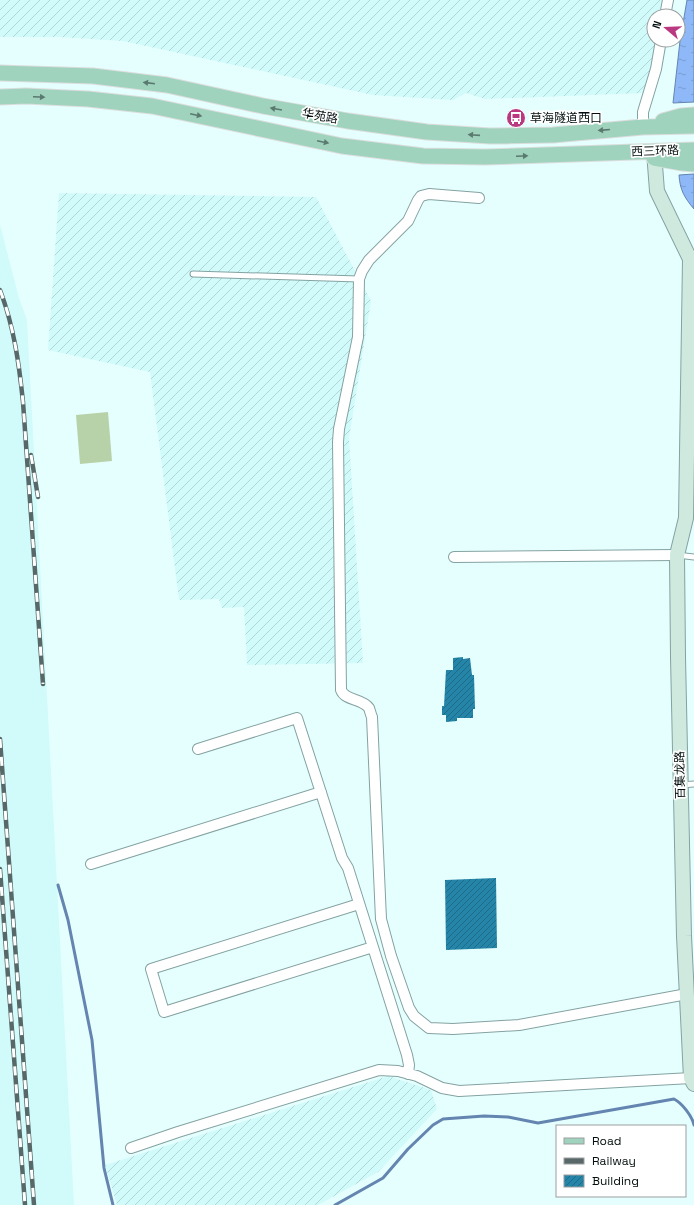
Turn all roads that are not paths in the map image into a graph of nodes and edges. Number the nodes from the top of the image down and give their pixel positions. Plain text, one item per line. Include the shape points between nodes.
1 (660, 48) edge
2 (0, 73) edge
3 (0, 97) edge
4 (694, 115) edge
5 (694, 126) edge
6 (643, 127) junction
7 (694, 150) edge
8 (654, 155) junction
9 (694, 164) edge
10 (479, 198) dead end
11 (193, 274) dead end
12 (359, 279) junction
13 (691, 383) edge
14 (677, 555) junction
15 (454, 557) dead end
16 (694, 557) edge
17 (198, 749) dead end
18 (687, 784) edge
19 (321, 792) junction
20 (92, 864) dead end
21 (359, 904) junction
22 (373, 947) junction
23 (692, 993) edge
24 (408, 1074) junction
25 (692, 1081) edge
26 (131, 1148) dead end

1 - 6 street via 643,112
6 -> 2 main road, 华苑路 via 553,135 490,136 427,132 263,106 167,85 93,76
3 -> 8 main road, 华苑路 via 88,99 152,106 342,146 423,156 485,158 616,152
4 - 6 main road via 681,116
5 - 6 main road, 西三环路
7 - 8 main road, 西三环路
8 - 9 main road
8 - 13 street, 百集龙路 via 657,191 690,259
10 - 12 street via 429,194 421,196 408,220 369,260
11 - 12 lane
12 - 23 street via 358,337 338,442 341,690 342,694 366,705 372,717 381,919 409,1008 414,1016 429,1028 453,1029 519,1024
13 - 14 street, 百集龙路 via 686,518
14 - 15 street
14 - 16 lane
14 - 18 street, 百集龙路 via 678,657
17 - 19 street via 298,718
18 - 23 street, 百集龙路 via 684,936
19 - 20 street
19 - 21 street
21 - 22 street
21 - 22 street via 151,970 164,1012
22 - 24 street via 407,1055
23 - 25 street, 百集龙路
24 - 25 street via 442,1088 459,1091
24 - 26 street via 379,1070

